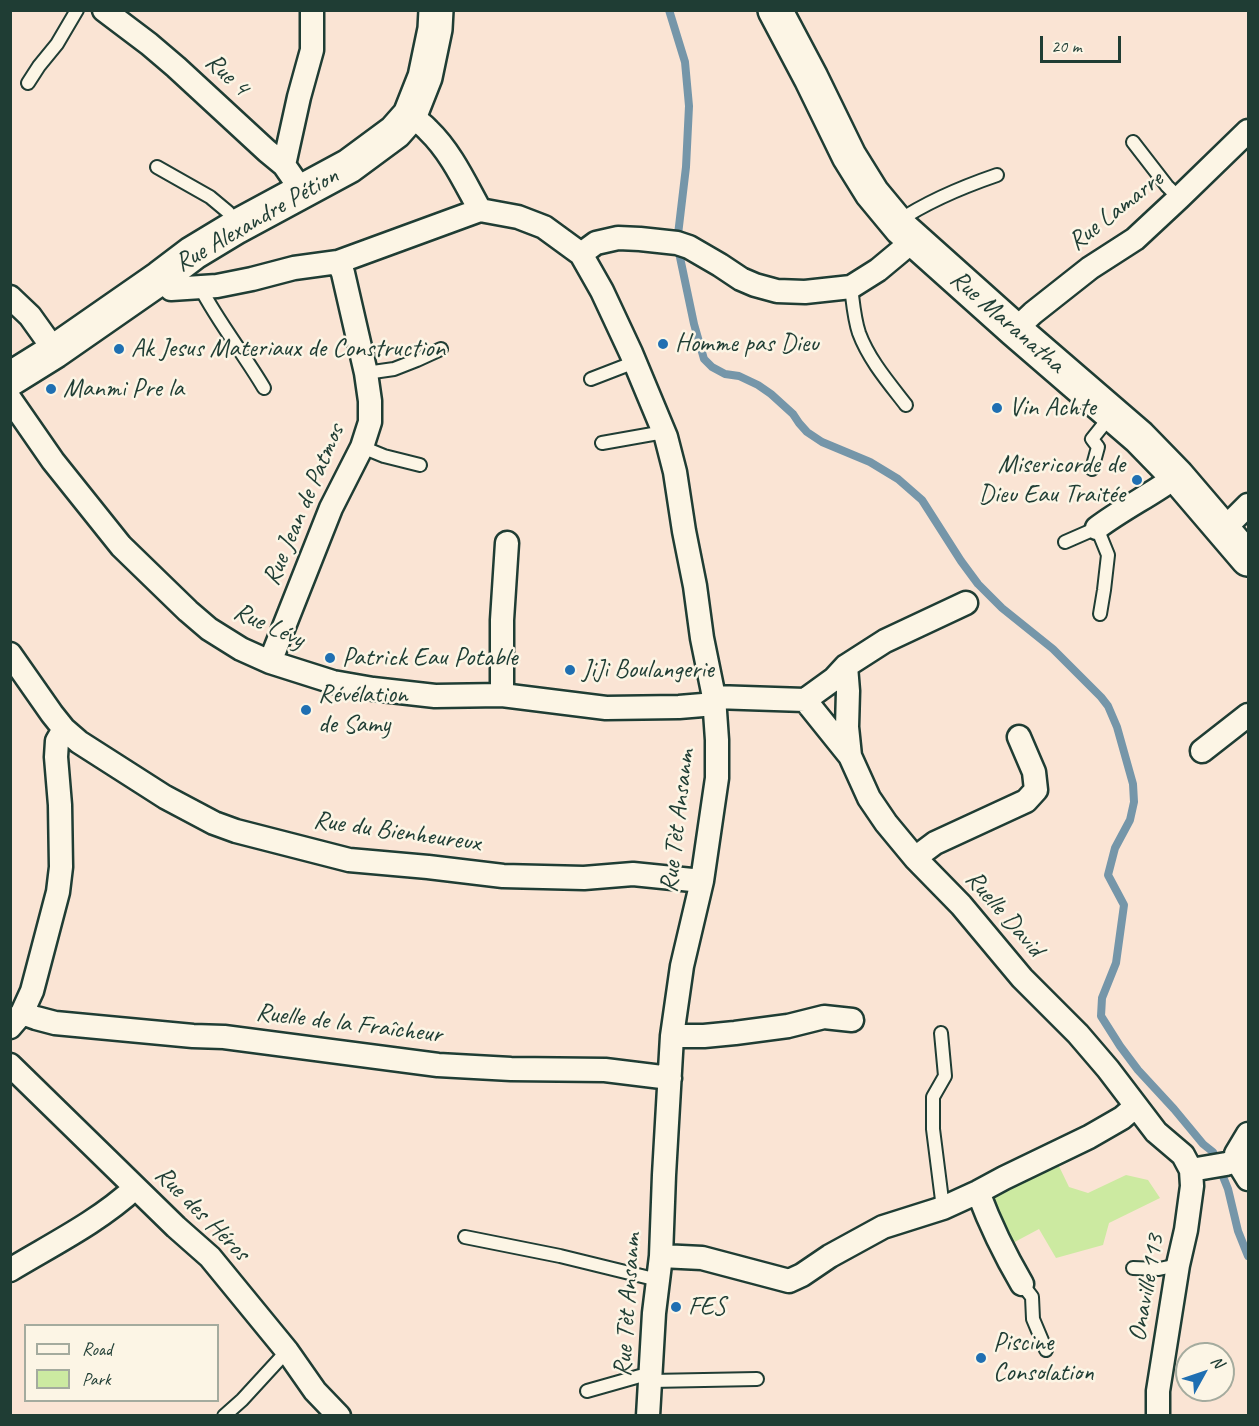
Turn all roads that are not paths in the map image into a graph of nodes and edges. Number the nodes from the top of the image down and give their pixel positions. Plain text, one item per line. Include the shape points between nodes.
1 (77, 10) edge
2 (104, 10) edge
3 (312, 10) edge
4 (436, 10) edge
5 (774, 10) edge
6 (28, 83) dead end
7 (410, 115) junction
8 (1248, 131) edge
9 (1133, 142) dead end
10 (157, 167) dead end
11 (997, 174) dead end
12 (293, 178) junction
13 (1179, 198) junction
14 (480, 210) junction
15 (236, 227) junction
16 (905, 231) junction
17 (580, 254) junction
18 (338, 262) junction
19 (160, 278) junction
20 (200, 287) junction
21 (851, 287) junction
22 (10, 297) edge
23 (1015, 330) junction
24 (441, 349) dead end
25 (55, 351) junction
26 (635, 362) junction
27 (366, 373) junction
28 (10, 379) edge
29 (591, 379) dead end
30 (264, 388) dead end
31 (10, 399) edge
32 (906, 405) dead end
33 (1113, 414) junction
34 (664, 432) junction
35 (602, 443) dead end
36 (362, 447) junction
37 (420, 465) dead end
38 (1092, 469) dead end
39 (1177, 476) junction
40 (1248, 505) edge
41 (1097, 528) junction
42 (1223, 530) junction
43 (1065, 542) dead end
44 (507, 543) dead end
45 (1248, 559) edge
46 (966, 603) dead end
47 (1100, 614) dead end
48 (10, 654) edge
49 (270, 662) junction
50 (846, 666) junction
51 (502, 695) junction
52 (806, 700) junction
53 (715, 701) junction
54 (1248, 716) edge
55 (64, 729) junction
56 (1019, 736) dead end
57 (1202, 751) dead end
58 (850, 756) junction
59 (915, 858) junction
60 (702, 881) junction
61 (16, 1020) edge
62 (852, 1020) dead end
63 (941, 1033) dead end
64 (672, 1036) junction
65 (10, 1065) edge
66 (670, 1078) junction
67 (1136, 1106) junction
68 (1248, 1134) edge
69 (1222, 1168) edge
70 (135, 1188) junction
71 (978, 1192) junction
72 (944, 1208) junction
73 (465, 1237) dead end
74 (661, 1256) junction
75 (1178, 1264) junction
76 (1132, 1268) dead end
77 (10, 1270) edge
78 (658, 1280) junction
79 (1022, 1284) joint
80 (1046, 1350) dead end
81 (287, 1351) junction
82 (651, 1378) junction
83 (757, 1379) dead end
84 (587, 1391) dead end
85 (224, 1416) edge
86 (339, 1416) edge
87 (648, 1416) edge
88 (1158, 1416) edge

1 - 6 lane
2 - 12 street, Rue 4 via 176,67
3 - 12 street via 312,50 299,97
4 - 7 street, Rue Alexandre Pétion via 425,77
5 - 16 street, Rue Maranatha via 849,156 872,194
7 - 12 street, Rue Alexandre Pétion via 395,132 349,166
7 - 14 street via 439,142
8 - 13 street, Rue Lamarre
9 - 13 lane
10 - 15 lane via 210,197 228,212
11 - 16 lane via 920,207
12 - 15 street, Rue Alexandre Pétion
13 - 23 street, Rue Lamarre via 1135,239 1090,268
14 - 17 street via 544,227
14 - 18 street
15 - 19 street, Rue Alexandre Pétion
16 - 21 street via 878,270
16 - 23 street, Rue Maranatha
17 - 21 street via 596,243 640,238 689,247 741,279 777,291
17 - 26 street, Rue Tèt Ansanm
18 - 20 street
18 - 27 street, Rue Jean de Patmos
19 - 20 street via 171,289
19 - 25 street, Rue Alexandre Pétion
20 - 30 lane
21 - 32 lane via 860,334 870,355
22 - 25 street via 30,316
23 - 33 street, Rue Maranatha
24 - 27 lane via 394,369
25 - 28 street, Rue Alexandre Pétion
26 - 29 lane
26 - 34 street, Rue Tèt Ansanm
27 - 36 street, Rue Jean de Patmos via 370,422
31 - 49 street, Rue Lévy via 53,461 121,546 209,629
33 - 38 lane via 1092,439 1098,447
33 - 39 street, Rue Maranatha
34 - 35 lane
34 - 53 street, Rue Tèt Ansanm via 675,472
36 - 37 lane
36 - 49 street, Rue Jean de Patmos via 331,508
39 - 41 street
39 - 42 street, Rue Maranatha
40 - 42 street
41 - 43 lane
41 - 47 lane via 1108,555
42 - 45 street, Rue Maranatha
44 - 51 street
46 - 50 street via 885,641
48 - 55 street, Rue du Bienheureux
49 - 51 street, Rue Lévy via 333,682 373,689 435,696
50 - 52 street
50 - 58 street
51 - 53 street, Rue Lévy via 606,708 679,707
52 - 53 street
52 - 58 street, Ruelle David
53 - 60 street, Rue Tèt Ansanm via 717,778
54 - 57 street
55 - 60 street, Rue du Bienheureux via 165,797 214,823 349,860 503,876 584,878 633,874
55 - 61 street via 57,741 56,757 61,867 58,892 32,991
56 - 59 street via 1034,772 1036,790 1026,801 935,843
58 - 59 street, Ruelle David via 869,798
59 - 67 street, Ruelle David via 961,905 1022,978 1078,1034
60 - 64 street, Rue Tèt Ansanm via 682,966
61 - 66 street, Ruelle de la Fraîcheur via 36,1018 55,1023 225,1037 438,1065 605,1070
62 - 64 street via 824,1017 735,1033
63 - 72 lane via 945,1076 933,1097 933,1129
64 - 66 street, Rue Tèt Ansanm
65 - 70 street, Rue des Héros
66 - 74 street, Rue Tèt Ansanm
67 - 69 street, Ruelle David via 1155,1132 1183,1155
67 - 71 street via 1089,1137
68 - 69 street
69 - 75 street, Onaville 113 via 1192,1186
70 - 77 street via 94,1220
70 - 81 street, Rue des Héros via 210,1257
71 - 72 street
71 - 79 street
72 - 74 street via 883,1227 789,1281 702,1258
73 - 78 lane
74 - 78 street, Rue Tèt Ansanm
75 - 76 lane via 1159,1269
75 - 88 street, Onaville 113 via 1158,1391
78 - 82 street, Rue Tèt Ansanm
79 - 80 lane via 1032,1297 1033,1319
81 - 85 lane
81 - 86 street, Rue des Héros via 315,1391
82 - 83 lane
82 - 84 lane via 640,1376
82 - 87 street, Rue Tèt Ansanm

